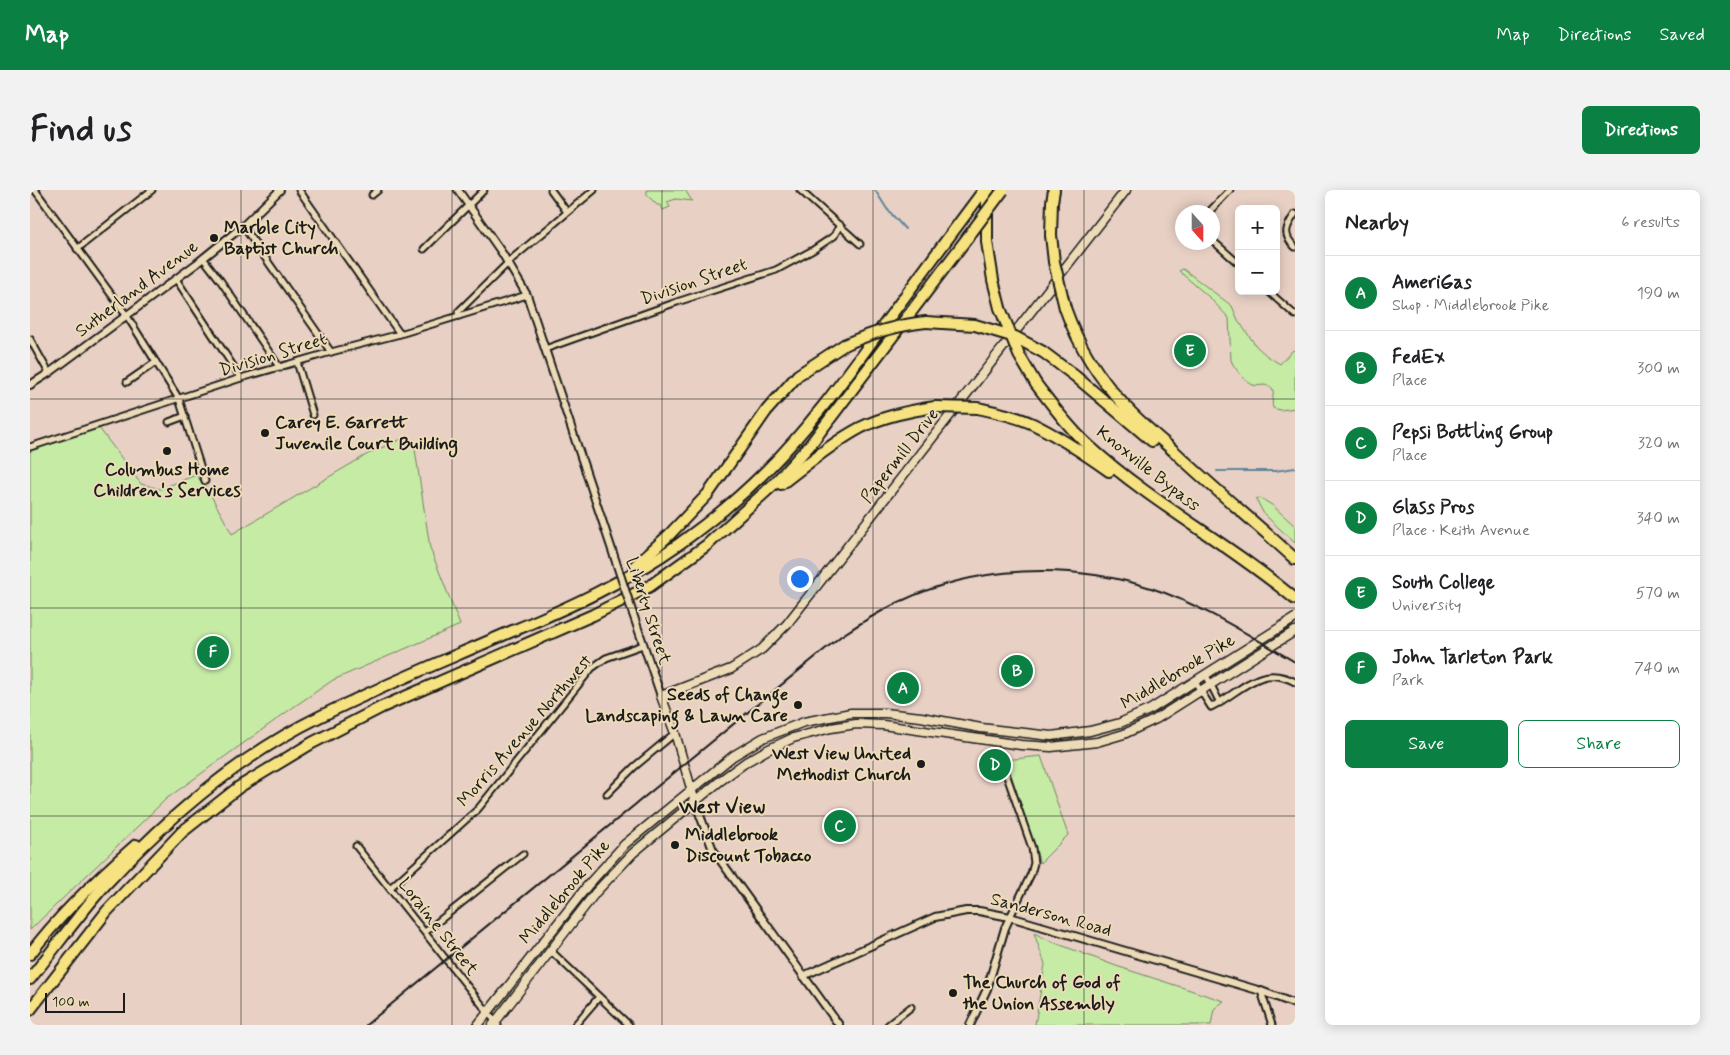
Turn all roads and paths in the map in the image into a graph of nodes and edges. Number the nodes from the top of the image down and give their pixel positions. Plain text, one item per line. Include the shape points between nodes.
1 (35, 190) edge
2 (152, 190) edge
3 (299, 190) edge
4 (378, 190) edge
5 (458, 190) edge
6 (484, 190) edge
7 (551, 190) edge
8 (594, 190) edge
9 (800, 190) edge
10 (984, 190) edge
11 (988, 190) edge
12 (1003, 190) edge
13 (1054, 190) edge
14 (1126, 190) edge
15 (1230, 190) edge
16 (276, 191) edge
17 (372, 195) dead end
18 (468, 205) junction
19 (1215, 205) edge
20 (567, 212) junction
21 (1295, 214) edge
22 (840, 225) junction
23 (243, 226) junction
24 (860, 244) dead end
25 (1220, 247) edge
26 (1295, 247) edge
27 (77, 249) junction
28 (424, 249) dead end
29 (204, 258) junction
30 (1235, 260) edge
31 (508, 263) junction
32 (176, 279) junction
33 (526, 295) junction
34 (1272, 295) edge
35 (458, 314) junction
36 (1295, 315) edge
37 (127, 316) junction
38 (400, 334) junction
39 (30, 339) edge
40 (545, 349) junction
41 (331, 352) junction
42 (156, 362) junction
43 (297, 362) junction
44 (280, 368) junction
45 (49, 373) junction
46 (241, 378) junction
47 (127, 382) dead end
48 (30, 385) edge
49 (179, 399) junction
50 (313, 415) dead end
51 (185, 416) junction
52 (169, 422) dead end
53 (30, 447) edge
54 (1197, 475) junction
55 (204, 481) dead end
56 (1155, 498) junction
57 (737, 518) junction
58 (1295, 559) edge
59 (1295, 599) edge
60 (580, 601) junction
61 (1294, 618) edge
62 (1295, 631) edge
63 (643, 645) junction
64 (1206, 675) junction
65 (1195, 682) junction
66 (1295, 682) edge
67 (1212, 685) junction
68 (1202, 692) junction
69 (661, 696) junction
70 (1220, 703) junction
71 (675, 733) junction
72 (1002, 762) dead end
73 (692, 789) junction
74 (206, 791) junction
75 (607, 794) dead end
76 (695, 802) junction
77 (356, 846) dead end
78 (523, 854) dead end
79 (390, 888) junction
80 (1010, 917) junction
81 (425, 932) junction
82 (551, 951) junction
83 (30, 954) edge
84 (803, 976) junction
85 (30, 979) edge
86 (1261, 991) junction
87 (599, 997) junction
88 (1295, 1004) edge
89 (911, 1007) dead end
90 (30, 1010) edge
91 (488, 1012) junction
92 (496, 1024) edge
93 (478, 1025) edge
94 (575, 1025) edge
95 (629, 1025) edge
96 (839, 1025) edge
97 (888, 1025) edge
98 (970, 1025) edge
99 (1272, 1025) edge

1 - 27 street
2 - 27 street
3 - 38 street
4 - 17 street
5 - 18 street, Liberty Street
6 - 18 street
7 - 20 street
8 - 20 street
9 - 22 street
10 - 60 highway via 840,384 766,471 677,546 633,574
11 - 56 highway, Knoxville Bypass, bridge via 987,242 993,280 1000,308 1019,355 1036,384 1066,422 1089,446
12 - 57 highway, bridge via 810,445
13 - 54 highway, Knoxville Bypass, bridge via 1051,235 1054,262 1065,308 1078,339 1104,382
14 - 69 main road, Papermill Drive via 787,624 762,649 731,669
15 - 19 street
16 - 23 street, Sutherland Avenue
18 - 28 street
18 - 31 street, Liberty Street
20 - 31 street
21 - 26 street via 1286,234
22 - 24 street
22 - 40 street, Division Street via 834,236 776,270
23 - 29 street, Sutherland Avenue
23 - 41 street
25 - 30 street
27 - 37 street
29 - 32 street, Sutherland Avenue
29 - 44 street
31 - 33 street, Liberty Street
31 - 35 street
32 - 37 street, Sutherland Avenue
32 - 46 street
33 - 35 street, Division Street
33 - 40 street, Liberty Street
34 - 36 street
35 - 38 street, Division Street
37 - 42 street
37 - 45 street, Sutherland Avenue
38 - 41 street, Division Street
39 - 45 street
40 - 63 street, Liberty Street, bridge
41 - 43 street, Division Street
42 - 47 street
42 - 49 street
43 - 44 street, Division Street
43 - 50 street
44 - 46 street, Division Street
45 - 48 street, Sutherland Avenue
46 - 49 street, Division Street
49 - 51 street
49 - 53 street, Division Street
51 - 52 street
51 - 55 street
54 - 58 highway, Knoxville Bypass
54 - 60 highway, bridge via 1176,462 1075,376 1043,352 1015,337 975,325 926,322 888,329 844,345 798,375 768,410 708,494 641,562
56 - 57 highway, bridge via 1032,423 978,408 935,407 911,410 860,428
56 - 59 highway, Knoxville Bypass
57 - 90 highway via 650,586 584,619 382,706 239,787 182,832 107,911
60 - 74 highway via 318,717 265,747
61 - 64 main road, Middlebrook Pike
62 - 67 main road, Middlebrook Pike
63 - 69 street, Liberty Street
63 - 79 street, Morris Avenue Northwest via 606,658 592,668 478,809
64 - 65 main road, Middlebrook Pike
64 - 67 street
65 - 68 street
65 - 73 main road, Middlebrook Pike via 1151,709 1120,723 1051,736 989,730 884,713 824,717 778,732 747,747
66 - 70 street via 1268,675
67 - 68 main road, Middlebrook Pike
67 - 70 street
68 - 70 street via 1212,707
68 - 76 main road, Middlebrook Pike via 1124,734 1089,743 1051,747 1021,746 884,725 856,724 831,728 793,738 767,750 746,762
69 - 71 main road, Liberty Street
71 - 73 main road, Liberty Street
71 - 75 street
72 - 80 street via 1032,848 1034,863
73 - 76 main road, Liberty Street
73 - 91 main road, Middlebrook Pike via 625,844 600,870
74 - 83 highway via 154,829 109,868
74 - 85 highway via 151,838 104,887
76 - 82 main road, Middlebrook Pike via 608,878
76 - 84 street, Liberty Street via 714,850
77 - 79 street, Loraine Street
78 - 81 street
79 - 81 street, Loraine Street
80 - 84 street, Sanderson Road via 966,910 935,917
80 - 86 street, Sanderson Road
80 - 98 street via 987,989
81 - 91 street, Loraine Street
82 - 87 street
82 - 92 main road, Middlebrook Pike
84 - 96 street, Liberty Street
86 - 88 street, Sanderson Road
86 - 99 street
87 - 94 street
87 - 95 street
89 - 97 street
91 - 92 street, Loraine Street
91 - 93 main road, Middlebrook Pike

